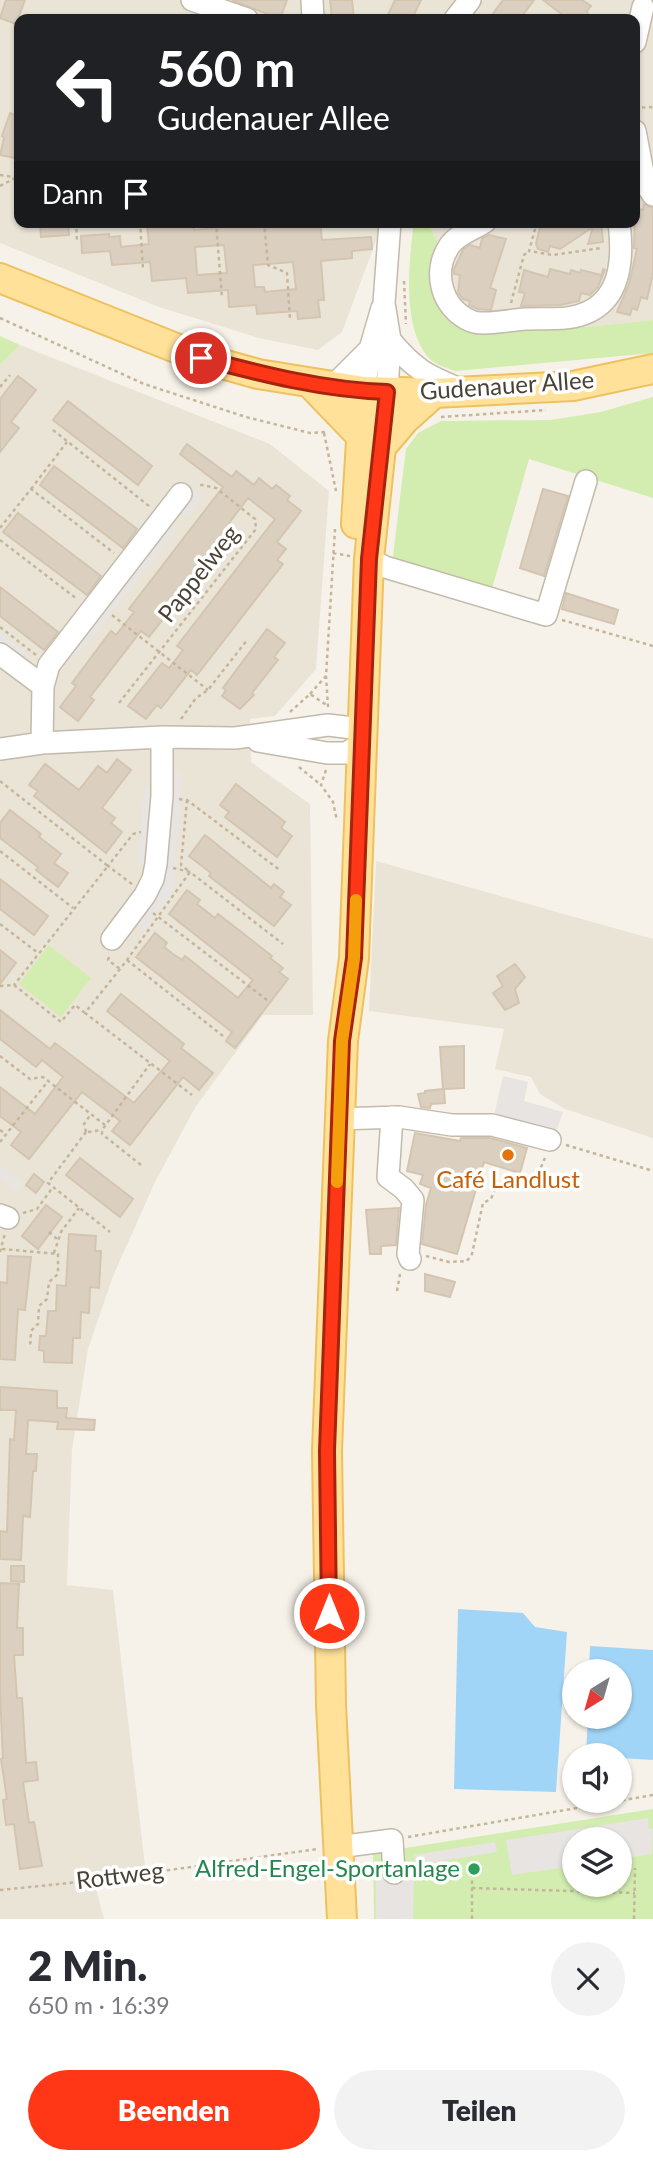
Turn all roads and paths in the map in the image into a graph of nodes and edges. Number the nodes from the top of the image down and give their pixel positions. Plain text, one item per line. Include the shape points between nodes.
1 (192, 0) edge
2 (470, 0) edge
3 (233, 14) edge
4 (459, 14) edge
5 (640, 163) edge
6 (0, 175) edge
7 (14, 177) joint
8 (0, 186) edge
9 (644, 188) edge
10 (77, 228) edge
11 (141, 228) edge
12 (216, 228) edge
13 (265, 228) edge
14 (390, 228) edge
15 (475, 228) edge
16 (535, 228) edge
17 (620, 228) edge
18 (78, 241) dead end
19 (529, 251) junction
20 (622, 252) junction
21 (144, 269) dead end
22 (0, 278) edge
23 (404, 280) dead end
24 (222, 298) dead end
25 (384, 303) junction
26 (0, 318) edge
27 (290, 319) dead end
28 (506, 320) junction
29 (398, 335) junction
30 (370, 349) junction
31 (653, 369) edge
32 (10, 375) dead end
33 (321, 385) junction
34 (0, 387) edge
35 (376, 391) junction
36 (466, 391) junction
37 (433, 393) junction
38 (53, 430) dead end
39 (324, 433) dead end
40 (371, 441) junction
41 (67, 442) junction
42 (586, 481) dead end
43 (31, 489) junction
44 (181, 494) joint
45 (163, 516) junction
46 (0, 528) edge
47 (0, 540) edge
48 (369, 559) junction
49 (128, 563) junction
50 (93, 606) junction
51 (546, 615) junction
52 (0, 627) edge
53 (248, 639) dead end
54 (653, 646) edge
55 (159, 652) junction
56 (0, 654) edge
57 (49, 665) junction
58 (326, 676) dead end
59 (43, 687) junction
60 (208, 690) junction
61 (310, 694) dead end
62 (119, 703) dead end
63 (172, 737) junction
64 (354, 740) junction
65 (42, 743) junction
66 (0, 749) edge
67 (0, 781) edge
68 (162, 796) junction
69 (159, 827) junction
70 (0, 851) edge
71 (156, 864) junction
72 (108, 866) junction
73 (281, 871) dead end
74 (120, 875) dead end
75 (73, 908) junction
76 (159, 917) dead end
77 (0, 924) edge
78 (112, 939) dead end
79 (283, 944) dead end
80 (38, 953) junction
81 (14, 985) junction
82 (0, 986) edge
83 (267, 1000) dead end
84 (85, 1013) junction
85 (223, 1036) dead end
86 (0, 1056) edge
87 (150, 1064) junction
88 (48, 1081) junction
89 (192, 1095) dead end
90 (91, 1114) junction
91 (392, 1117) junction
92 (339, 1119) junction
93 (105, 1125) junction
94 (0, 1130) edge
95 (102, 1130) junction
96 (86, 1132) junction
97 (6, 1134) junction
98 (550, 1140) junction
99 (0, 1142) edge
100 (141, 1165) dead end
101 (653, 1171) edge
102 (53, 1188) junction
103 (79, 1208) junction
104 (4, 1216) edge
105 (49, 1232) dead end
106 (110, 1232) dead end
107 (57, 1239) junction
108 (2, 1249) dead end
109 (54, 1253) junction
110 (410, 1259) junction
111 (397, 1291) dead end
112 (30, 1348) dead end
113 (653, 1795) edge
114 (392, 1840) junction
115 (330, 1848) junction
116 (472, 1862) dead end
117 (635, 1868) dead end
118 (394, 1873) dead end
119 (472, 1888) junction
120 (0, 1890) edge
121 (562, 1891) edge
122 (635, 1892) joint
123 (342, 1919) edge
124 (472, 1919) edge
125 (634, 1919) edge

1 - 3 street
2 - 4 street
5 - 9 street
6 - 7 path
7 - 8 path
10 - 18 path
11 - 21 path
12 - 24 path
13 - 27 path via 268,265 287,273
14 - 25 street
15 - 28 street via 456,239 440,265 445,296 454,312 474,323
16 - 19 path
17 - 20 street
19 - 20 path via 553,255 608,247
19 - 28 path
20 - 28 street via 615,285 596,307 574,317
22 - 33 main road, Gudenauer Allee via 201,358
23 - 29 path
25 - 29 street
25 - 30 street
26 - 39 path via 144,384 246,417
29 - 35 street
29 - 36 street via 411,365
30 - 33 street
30 - 35 street
31 - 36 main road, Gudenauer Allee via 573,386
32 - 34 path
33 - 35 main road, Gudenauer Allee
33 - 40 main road
35 - 37 main road, Gudenauer Allee
35 - 40 main road
36 - 37 main road, Gudenauer Allee
37 - 40 main road
38 - 41 path
40 - 48 main road
40 - 64 main road
41 - 43 path
41 - 45 path
42 - 51 street
43 - 46 path
43 - 49 path
44 - 45 street
44 - 55 path, Pappelweg via 190,482 216,488 255,519 256,529
45 - 49 street
47 - 50 path, Pappelweg
48 - 51 street
48 - 64 main road
49 - 50 street
50 - 55 path, Pappelweg
50 - 57 street
51 - 54 path
52 - 57 path
53 - 60 path
55 - 60 path, Pappelweg
55 - 62 path, Pappelweg
56 - 59 street
57 - 59 street
58 - 61 path
59 - 65 street
60 - 63 path via 196,698
63 - 64 street via 235,738 327,753
63 - 65 street
63 - 68 street
64 - 92 main road via 354,958 342,1041
65 - 66 street
67 - 72 path
68 - 69 street
68 - 73 path via 187,800
69 - 71 street
69 - 72 path via 133,834
70 - 75 path
71 - 78 street via 145,895
71 - 79 path via 190,872
72 - 74 path
72 - 75 path
75 - 80 path
76 - 83 path
77 - 80 path
80 - 81 path
81 - 82 path
81 - 84 path via 61,1022 75,1005
84 - 85 path via 127,960
84 - 87 path
86 - 88 path via 30,1079
87 - 89 path
87 - 93 path
88 - 90 path
88 - 97 path
90 - 93 path
90 - 96 path via 84,1124
91 - 92 street
91 - 98 street via 492,1125
91 - 110 street via 387,1177 413,1200
92 - 115 main road via 327,1451
93 - 95 path
94 - 97 path
95 - 96 path
95 - 100 path
96 - 102 path via 48,1183
97 - 99 path
98 - 101 path
98 - 110 path via 535,1181 498,1182 491,1199 483,1203 467,1261 449,1262 425,1255
102 - 103 path
102 - 104 path via 37,1209
103 - 106 path
103 - 107 path
105 - 107 path
107 - 109 path
108 - 109 path
109 - 112 path via 58,1254 58,1274 49,1282 47,1299 39,1306
110 - 111 path via 398,1278
113 - 114 path
114 - 115 street
114 - 118 street
115 - 120 path, Rottweg
115 - 123 main road
116 - 119 path
117 - 122 path
119 - 121 path
119 - 124 path
122 - 125 path

